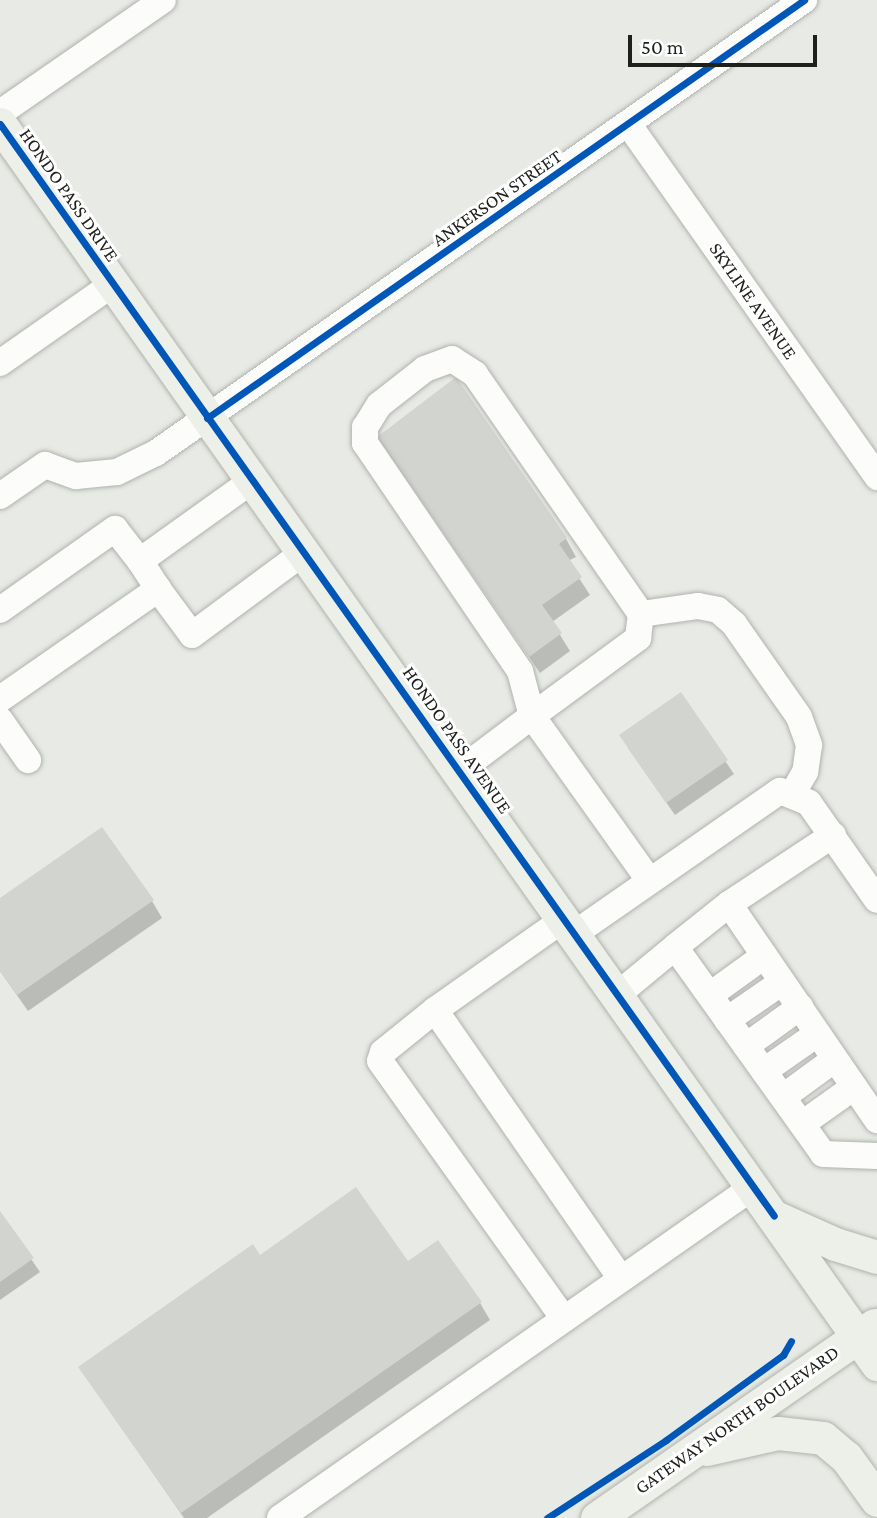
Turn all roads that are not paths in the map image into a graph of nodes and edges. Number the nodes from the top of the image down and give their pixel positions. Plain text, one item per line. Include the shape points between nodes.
1 (163, 0) edge
2 (804, 0) edge
3 (0, 113) edge
4 (0, 124) edge
5 (629, 125) junction
6 (113, 284) junction
7 (0, 363) edge
8 (207, 418) junction
9 (877, 477) edge
10 (253, 480) junction
11 (0, 496) edge
12 (304, 552) junction
13 (140, 561) junction
14 (158, 589) junction
15 (0, 610) edge
16 (641, 614) junction
17 (0, 699) edge
18 (531, 716) junction
19 (0, 720) edge
20 (28, 760) dead end
21 (459, 771) junction
22 (793, 793) junction
23 (833, 835) junction
24 (649, 880) junction
25 (877, 900) edge
26 (729, 904) junction
27 (569, 927) junction
28 (675, 947) junction
29 (764, 956) junction
30 (782, 982) junction
31 (617, 995) junction
32 (710, 995) junction
33 (800, 1007) junction
34 (435, 1010) junction
35 (727, 1020) junction
36 (817, 1034) junction
37 (746, 1046) junction
38 (835, 1059) junction
39 (764, 1071) junction
40 (854, 1087) junction
41 (783, 1097) junction
42 (877, 1120) edge
43 (802, 1124) junction
44 (877, 1156) edge
45 (753, 1187) junction
46 (774, 1216) junction
47 (877, 1257) edge
48 (621, 1279) junction
49 (564, 1319) junction
50 (867, 1330) edge
51 (877, 1364) edge
52 (689, 1453) junction
53 (877, 1500) edge
54 (280, 1518) edge
55 (597, 1518) edge

1 - 3 street
2 - 5 street, ANKERSON STREET
4 - 6 main road, HONDO PASS DRIVE
5 - 8 street, ANKERSON STREET
5 - 9 street, SKYLINE AVENUE
6 - 7 street
6 - 8 main road, HONDO PASS AVENUE
8 - 10 main road, HONDO PASS AVENUE
8 - 11 street, ANKERSON STREET via 156,453 117,472 76,476 45,466
10 - 12 main road, HONDO PASS AVENUE
10 - 13 street
12 - 14 street via 192,635
12 - 21 main road, HONDO PASS AVENUE
13 - 14 street
13 - 15 street via 115,529
14 - 17 street
16 - 18 street via 638,638
16 - 18 street via 475,374 452,359 425,369 379,405 365,427 365,443 520,671
16 - 22 street via 698,606 718,610 734,624 799,717 808,745 805,772
18 - 21 street
18 - 24 street
19 - 20 street
21 - 27 main road, HONDO PASS AVENUE
22 - 23 street via 809,803
22 - 24 street via 780,791 764,798
23 - 25 street
23 - 26 street
24 - 27 street
26 - 28 street
26 - 29 street
27 - 31 main road, HONDO PASS AVENUE
27 - 34 street
28 - 31 street
28 - 32 street
29 - 30 street
29 - 32 street
30 - 33 street
30 - 35 street
31 - 45 main road, HONDO PASS AVENUE
32 - 35 street
33 - 36 street
33 - 37 street
34 - 48 street
34 - 49 street via 383,1052 380,1061
35 - 37 street
36 - 38 street
36 - 39 street
37 - 39 street
38 - 40 street
38 - 41 street
39 - 41 street
40 - 42 street
40 - 43 street
41 - 43 street
43 - 44 street via 823,1154
45 - 46 main road, HONDO PASS AVENUE
45 - 48 street
46 - 47 main road
46 - 50 main road, HONDO PASS AVENUE
48 - 49 street
49 - 54 street
50 - 51 main road, HONDO PASS AVENUE
50 - 52 main road, GATEWAY NORTH BOULEVARD
52 - 53 main road via 778,1433 823,1438 846,1457
52 - 55 main road, GATEWAY NORTH BOULEVARD

